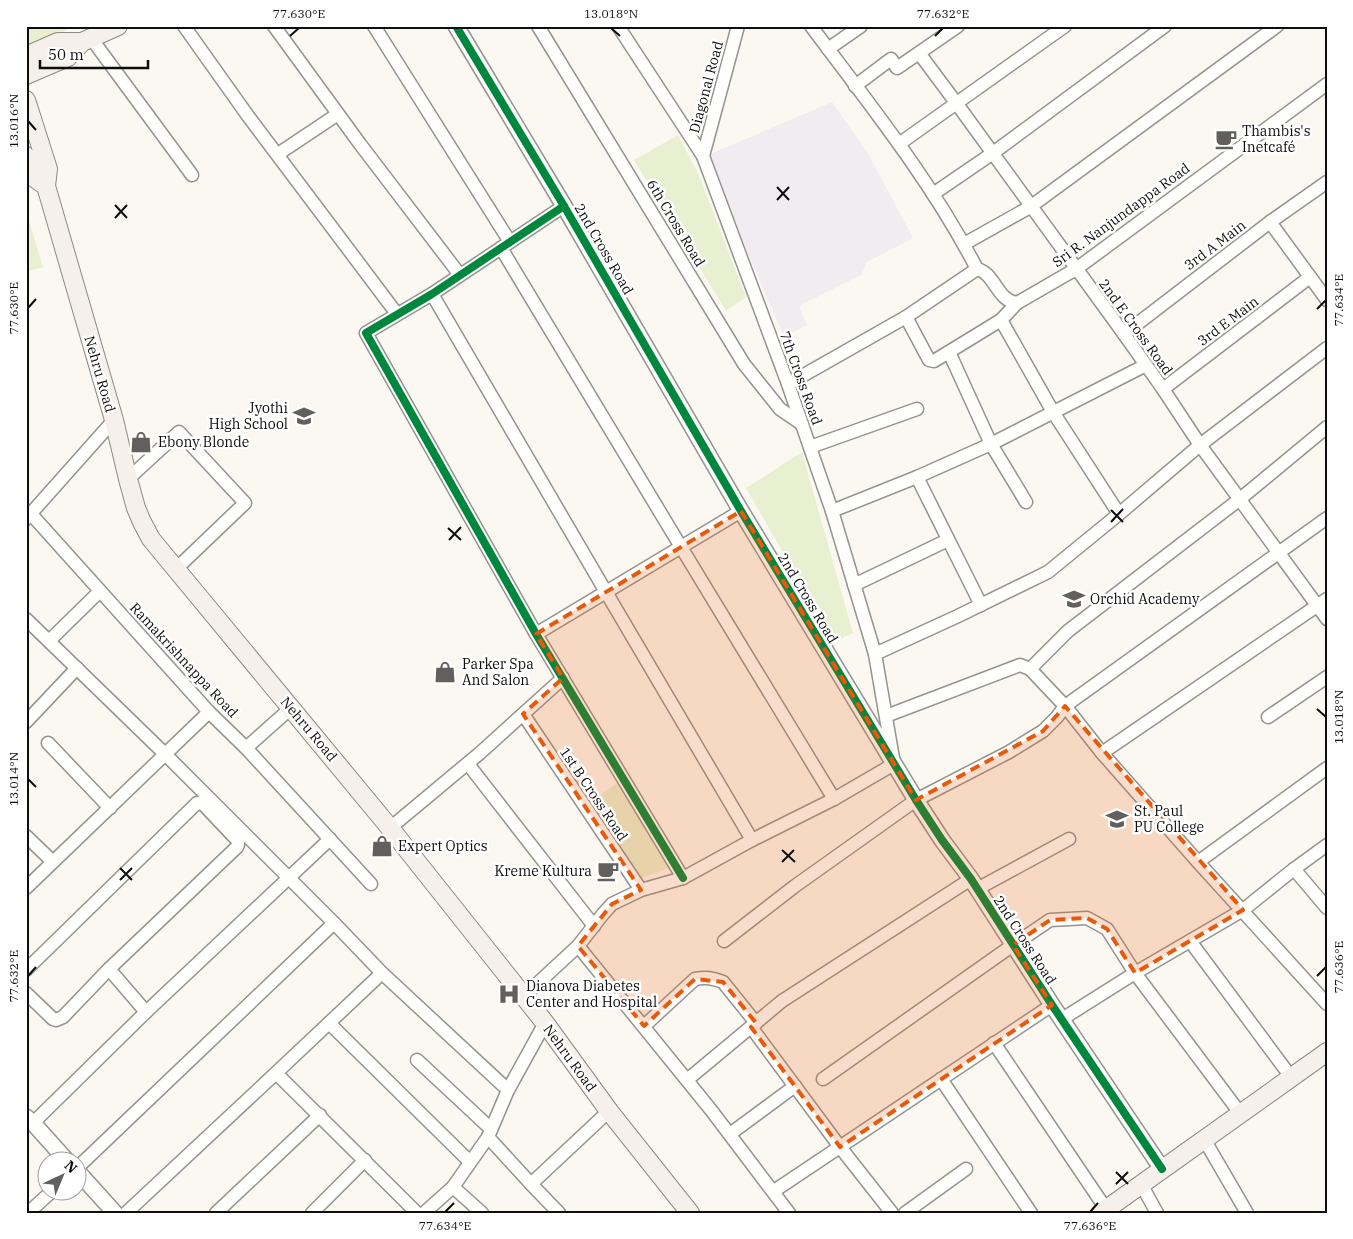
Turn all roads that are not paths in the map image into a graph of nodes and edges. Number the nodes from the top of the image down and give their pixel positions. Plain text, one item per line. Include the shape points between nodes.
1 (118, 26) edge
2 (184, 26) edge
3 (274, 26) edge
4 (374, 26) edge
5 (456, 26) edge
6 (538, 26) edge
7 (618, 26) edge
8 (738, 26) edge
9 (811, 26) edge
10 (861, 26) edge
11 (958, 26) edge
12 (1065, 26) edge
13 (1165, 26) edge
14 (1277, 26) edge
15 (86, 40) junction
16 (828, 49) junction
17 (919, 54) junction
18 (26, 56) edge
19 (26, 75) edge
20 (1327, 84) edge
21 (855, 86) junction
22 (26, 100) edge
23 (957, 104) junction
24 (338, 114) junction
25 (899, 144) junction
26 (993, 153) junction
27 (278, 154) junction
28 (26, 156) edge
29 (703, 156) junction
30 (192, 175) dead end
31 (1327, 182) edge
32 (46, 186) junction
33 (933, 194) junction
34 (564, 206) junction
35 (1030, 207) junction
36 (1270, 222) junction
37 (964, 244) junction
38 (506, 245) junction
39 (977, 269) junction
40 (1076, 269) junction
41 (460, 275) junction
42 (1310, 277) junction
43 (432, 294) junction
44 (1327, 300) edge
45 (1018, 303) junction
46 (397, 314) junction
47 (906, 317) junction
48 (1001, 320) junction
49 (1124, 334) junction
50 (1327, 348) edge
51 (949, 352) junction
52 (1146, 365) junction
53 (788, 384) junction
54 (1163, 389) junction
55 (917, 409) dead end
56 (1053, 412) junction
57 (114, 420) junction
58 (802, 424) junction
59 (1327, 427) edge
60 (991, 444) junction
61 (1200, 445) junction
62 (810, 446) junction
63 (917, 477) junction
64 (128, 479) junction
65 (1240, 499) junction
66 (1026, 502) dead end
67 (832, 510) junction
68 (741, 511) junction
69 (1119, 514) junction
70 (28, 516) edge
71 (1327, 518) edge
72 (948, 540) junction
73 (681, 547) junction
74 (1278, 552) junction
75 (176, 569) junction
76 (854, 585) junction
77 (100, 591) junction
78 (606, 592) junction
79 (1322, 602) edge
80 (980, 605) junction
81 (1327, 619) edge
82 (27, 622) edge
83 (536, 634) junction
84 (49, 641) junction
85 (876, 654) junction
86 (77, 668) junction
87 (1030, 669) junction
88 (1327, 677) edge
89 (562, 678) junction
90 (1065, 706) junction
91 (291, 708) junction
92 (209, 712) junction
93 (523, 714) junction
94 (886, 716) junction
95 (1268, 717) dead end
96 (26, 722) edge
97 (48, 743) dead end
98 (246, 748) junction
99 (1102, 753) junction
100 (165, 754) junction
101 (468, 764) junction
102 (894, 764) junction
103 (1327, 768) edge
104 (834, 800) junction
105 (916, 800) junction
106 (110, 808) junction
107 (390, 828) junction
108 (26, 836) edge
109 (330, 839) junction
110 (1069, 839) dead end
111 (752, 840) junction
112 (1327, 846) edge
113 (53, 862) junction
114 (1198, 862) junction
115 (1294, 869) junction
116 (289, 878) junction
117 (683, 878) junction
118 (371, 884) dead end
119 (974, 884) junction
120 (26, 888) edge
121 (641, 890) junction
122 (1327, 908) edge
123 (1243, 910) junction
124 (334, 923) junction
125 (594, 926) junction
126 (724, 941) dead end
127 (1190, 941) junction
128 (1013, 944) junction
129 (578, 946) junction
130 (109, 969) junction
131 (26, 970) edge
132 (382, 973) junction
133 (1135, 974) junction
134 (26, 992) edge
135 (524, 996) junction
136 (1327, 1004) edge
137 (1052, 1005) junction
138 (146, 1012) junction
139 (1062, 1019) junction
140 (545, 1022) junction
141 (329, 1023) junction
142 (754, 1025) junction
143 (644, 1026) junction
144 (994, 1043) junction
145 (1327, 1052) edge
146 (417, 1060) dead end
147 (276, 1073) junction
148 (1291, 1077) junction
149 (823, 1079) dead end
150 (941, 1079) junction
151 (687, 1080) junction
152 (796, 1086) junction
153 (508, 1090) junction
154 (609, 1111) junction
155 (1240, 1113) junction
156 (320, 1116) junction
157 (29, 1121) edge
158 (489, 1133) junction
159 (730, 1134) junction
160 (1204, 1139) junction
161 (840, 1147) junction
162 (58, 1152) edge
163 (88, 1157) edge
164 (365, 1160) junction
165 (470, 1162) junction
166 (966, 1169) dead end
167 (1162, 1169) junction
168 (88, 1183) edge
169 (531, 1184) junction
170 (1141, 1184) junction
171 (453, 1187) junction
172 (774, 1191) junction
173 (40, 1202) edge
174 (1104, 1211) edge
175 (28, 1213) edge
176 (115, 1213) edge
177 (126, 1213) edge
178 (216, 1213) edge
179 (312, 1213) edge
180 (417, 1213) edge
181 (424, 1213) edge
182 (482, 1213) edge
183 (559, 1213) edge
184 (690, 1213) edge
185 (789, 1213) edge
186 (892, 1213) edge
187 (905, 1213) edge
188 (1031, 1213) edge
189 (1158, 1213) edge
190 (1248, 1213) edge

1 - 15 main road
2 - 27 street
3 - 24 street
4 - 38 street
5 - 34 street, 2nd Cross Road
6 - 58 street, 6th Cross Road via 744,364 780,409
7 - 29 street, 7th Cross Road
8 - 29 street, Diagonal Road
9 - 16 street
10 - 16 street
11 - 17 street
12 - 23 street
13 - 26 street
14 - 35 street
15 - 18 main road via 58,42
15 - 19 main road via 68,57
15 - 30 street
16 - 21 street
17 - 21 street via 897,68 891,59
17 - 23 street, 2nd E Cross Road
20 - 40 street, Sri R. Nanjundappa Road
21 - 25 street
22 - 32 main road, Nehru Road via 48,169
23 - 25 street
23 - 26 street, 2nd E Cross Road
24 - 27 street
24 - 41 street
25 - 33 street
26 - 33 street
26 - 35 street, 2nd E Cross Road
27 - 46 street
28 - 32 main road, Nehru Road via 33,177
29 - 53 street, 7th Cross Road
31 - 36 street, 3rd A Main
32 - 57 main road, Nehru Road
33 - 37 street
34 - 38 street
34 - 68 street, 2nd Cross Road
35 - 37 street
35 - 40 street, 2nd E Cross Road
36 - 42 street
36 - 49 street, 3rd A Main
37 - 39 street
38 - 41 street
38 - 73 street
39 - 45 street via 985,273 1005,298
39 - 47 street
40 - 45 street, Sri R. Nanjundappa Road
40 - 49 street, 2nd E Cross Road
41 - 43 street
42 - 44 street
42 - 54 street, 3rd E Main
43 - 46 street
43 - 78 street
45 - 48 street, Sri R. Nanjundappa Road
46 - 83 street via 366,333
47 - 51 street, Sri R. Nanjundappa Road via 929,360 934,361
47 - 53 street
48 - 51 street, Sri R. Nanjundappa Road
48 - 56 street
49 - 52 street, 2nd E Cross Road
50 - 61 street
51 - 60 street
52 - 54 street, 2nd E Cross Road
52 - 56 street
53 - 58 street, 7th Cross Road
54 - 61 street, 2nd E Cross Road
55 - 62 street
56 - 60 street
56 - 69 street
57 - 64 main road, Nehru Road
57 - 70 street
58 - 62 street, 7th Cross Road
59 - 65 street
60 - 63 street
60 - 66 street
61 - 65 street, 2nd E Cross Road
61 - 69 street
62 - 67 street, 7th Cross Road
63 - 67 street
63 - 72 street
64 - 75 main road, Nehru Road via 136,508 151,539
64 - 75 street via 179,432 245,503
65 - 74 street, 2nd E Cross Road
65 - 87 street via 1068,631
67 - 76 street, 7th Cross Road
68 - 73 street
68 - 102 street, 2nd Cross Road
69 - 80 street via 1048,572
70 - 77 street, Ramakrishnappa Road
71 - 74 street
72 - 76 street
72 - 80 street
73 - 78 street
73 - 104 street
74 - 79 street, 2nd E Cross Road
74 - 90 street
75 - 91 main road, Nehru Road
76 - 85 street, 7th Cross Road
77 - 84 street
77 - 92 street, Ramakrishnappa Road
78 - 83 street
78 - 111 street
79 - 81 street, 2nd E Cross Road
79 - 99 street
80 - 85 street
82 - 84 street
83 - 89 street
84 - 86 street
85 - 94 street, 7th Cross Road
86 - 96 street
86 - 100 street
87 - 90 street
87 - 94 street via 1020,665
88 - 95 street
89 - 93 street
89 - 117 street
90 - 99 street
90 - 105 street via 1043,731
91 - 98 street
91 - 107 main road, Nehru Road
92 - 98 street, Ramakrishnappa Road
92 - 100 street
93 - 101 street
93 - 121 street, 1st B Cross Road
94 - 102 street, 7th Cross Road
97 - 106 street
98 - 109 street, Ramakrishnappa Road
99 - 114 street
100 - 106 street
100 - 116 street
101 - 107 street
101 - 125 street
102 - 104 street
102 - 105 street, 2nd Cross Road
103 - 114 street
104 - 111 street
105 - 119 street, 2nd Cross Road
105 - 126 street
106 - 113 street
107 - 135 main road, Nehru Road
108 - 113 street
109 - 116 street
109 - 118 street, Ramakrishnappa Road
110 - 119 street
111 - 117 street
112 - 115 street
113 - 120 street
114 - 123 street
115 - 122 street
115 - 123 street
116 - 124 street
116 - 138 street
117 - 121 street
119 - 128 street, 2nd Cross Road
119 - 142 street via 782,1001
121 - 125 street via 612,904
123 - 127 street
123 - 136 street
124 - 132 street
124 - 163 street
125 - 129 street
127 - 133 street
127 - 148 street
128 - 133 street via 1050,920 1087,918 1107,928
128 - 137 street, 2nd Cross Road
128 - 149 street
129 - 135 street
129 - 143 street
130 - 131 street via 238,845 238,841 201,803
130 - 134 street via 60,1018 53,1019
130 - 138 street
132 - 141 street
132 - 153 street
133 - 139 street
133 - 155 street
135 - 140 main road, Nehru Road
137 - 139 street, 2nd Cross Road
137 - 144 street
138 - 157 street
139 - 167 street, 2nd Cross Road
140 - 153 street
140 - 154 main road, Nehru Road
141 - 147 street
141 - 165 street
142 - 143 street via 724,982 707,977 695,978
142 - 151 street
142 - 152 street
143 - 151 street
144 - 150 street
144 - 174 street
145 - 148 main road
146 - 158 street
147 - 156 street
147 - 177 street
148 - 155 main road
150 - 161 street
150 - 188 street
151 - 159 street
152 - 159 street
152 - 161 street
153 - 158 street
154 - 169 street
154 - 184 main road, Nehru Road
155 - 160 main road
156 - 164 street
156 - 178 street
157 - 162 street
158 - 165 street
158 - 169 street
159 - 172 street
160 - 167 main road
160 - 190 street
161 - 172 street
161 - 186 street
164 - 179 street
164 - 180 street
165 - 171 street
166 - 187 street
167 - 170 main road
168 - 176 street
169 - 183 street
170 - 174 main road
170 - 189 street
171 - 181 street
171 - 182 street
172 - 185 street
173 - 175 street

